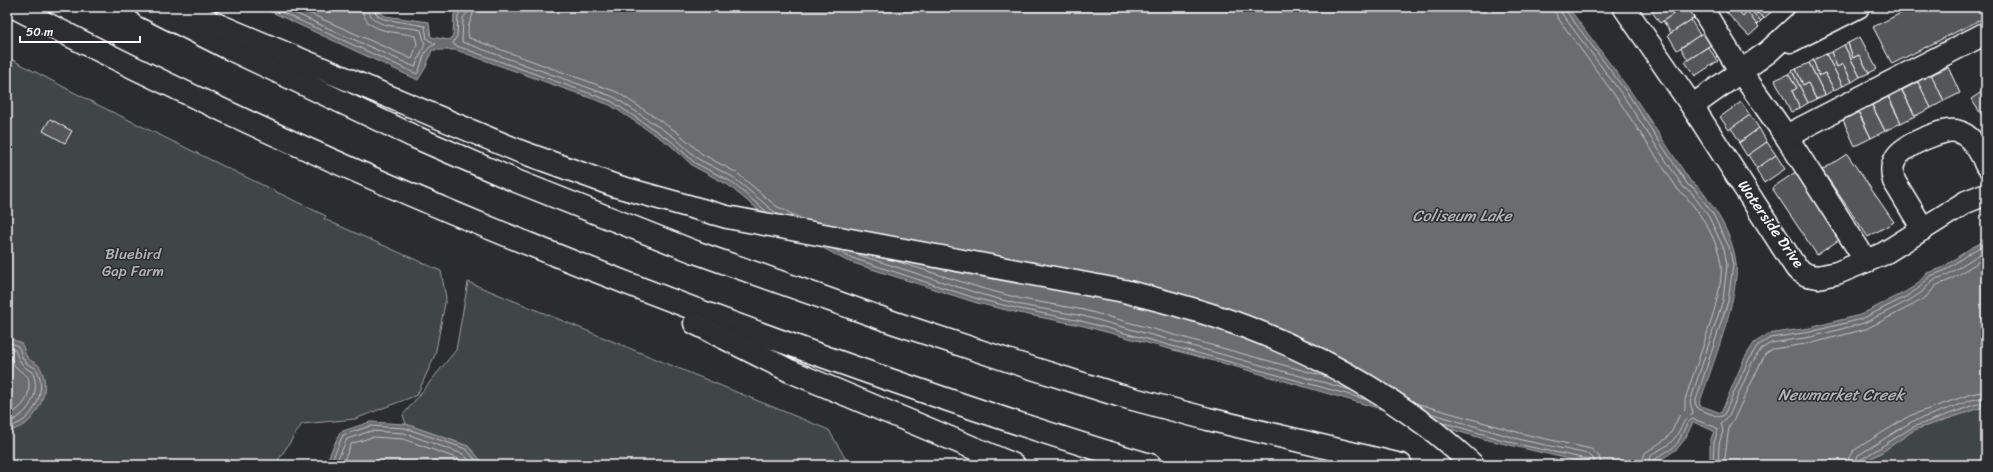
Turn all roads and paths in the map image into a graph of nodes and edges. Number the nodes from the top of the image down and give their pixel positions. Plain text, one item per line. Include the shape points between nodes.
1 (14, 7) edge
2 (147, 7) edge
3 (175, 7) edge
4 (1624, 7) edge
5 (1701, 7) edge
6 (1817, 7) edge
7 (1858, 7) edge
8 (1984, 38) edge
9 (1768, 52) junction
10 (1741, 72) junction
11 (1692, 106) junction
12 (1786, 136) junction
13 (1986, 165) edge
14 (1986, 194) edge
15 (1924, 229) junction
16 (1866, 261) junction
17 (591, 269) junction
18 (1014, 465) edge
19 (1150, 465) edge
20 (1401, 465) edge
21 (1473, 465) edge

1 - 17 main road via 182,92 315,153 440,208
2 - 20 main road via 415,137 516,182 703,254 1016,364 1208,419
3 - 21 main road via 519,151 616,186 727,217 1124,291 1188,307 1246,327 1346,374 1427,426
4 - 11 main road, Waterside Drive
5 - 10 main road
6 - 9 main road
7 - 9 main road
8 - 12 main road
9 - 10 main road
10 - 11 main road
10 - 12 main road
11 - 16 main road, Waterside Drive via 1797,269 1818,277 1837,273
12 - 16 main road
13 - 15 main road via 1966,135 1947,130 1905,149 1896,156 1892,164 1894,182
14 - 15 main road, Waterside Drive via 1966,202
15 - 16 main road, Waterside Drive via 1883,254
17 - 18 main road via 790,372
17 - 19 main road via 713,317 924,392

